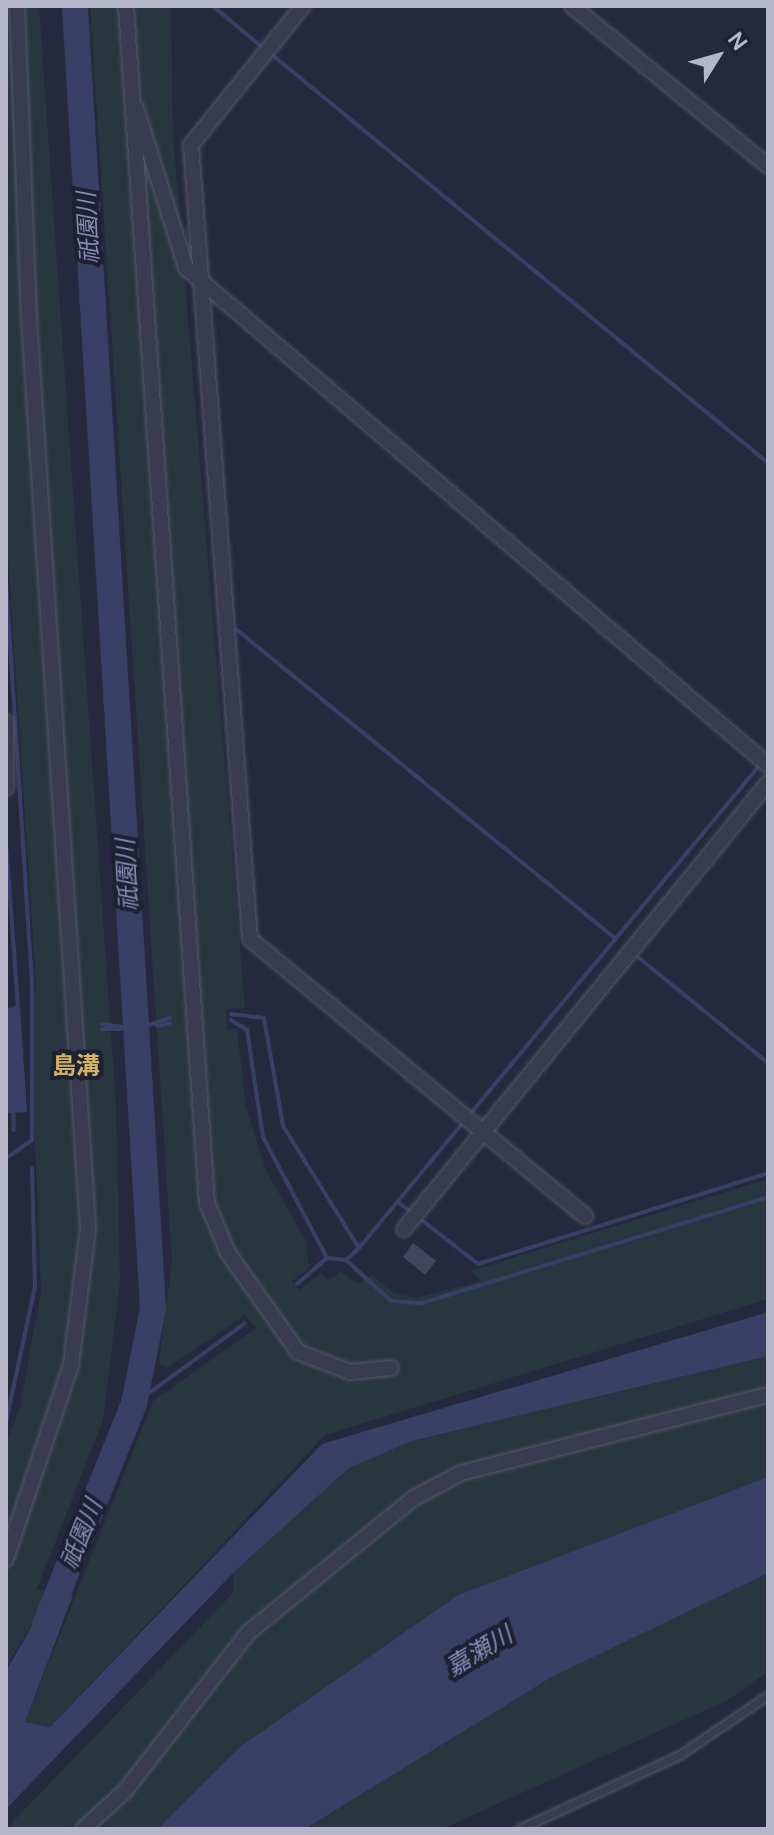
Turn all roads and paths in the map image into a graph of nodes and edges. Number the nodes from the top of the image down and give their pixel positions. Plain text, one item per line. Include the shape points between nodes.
1 (17, 6) edge
2 (126, 6) edge
3 (303, 6) edge
4 (572, 6) edge
5 (127, 77) junction
6 (768, 166) edge
7 (200, 280) junction
8 (6, 722) edge
9 (768, 765) edge
10 (768, 783) edge
11 (8, 788) edge
12 (481, 1130) junction
13 (585, 1216) dead end
14 (404, 1229) dead end
15 (391, 1368) dead end
16 (768, 1395) edge
17 (6, 1559) edge
18 (768, 1695) edge
19 (83, 1829) edge
20 (519, 1829) edge

1 - 17 street via 29,319 88,1203 87,1278 71,1365
2 - 5 street
3 - 7 street via 191,145
4 - 6 street
5 - 7 street via 178,256
5 - 15 street via 207,1203 228,1253 298,1352 350,1372
7 - 9 street
7 - 12 street via 250,939
8 - 11 street
10 - 12 street
12 - 13 street
12 - 14 street
16 - 19 street via 461,1473 414,1498 249,1632 125,1791
18 - 20 lane via 681,1754

